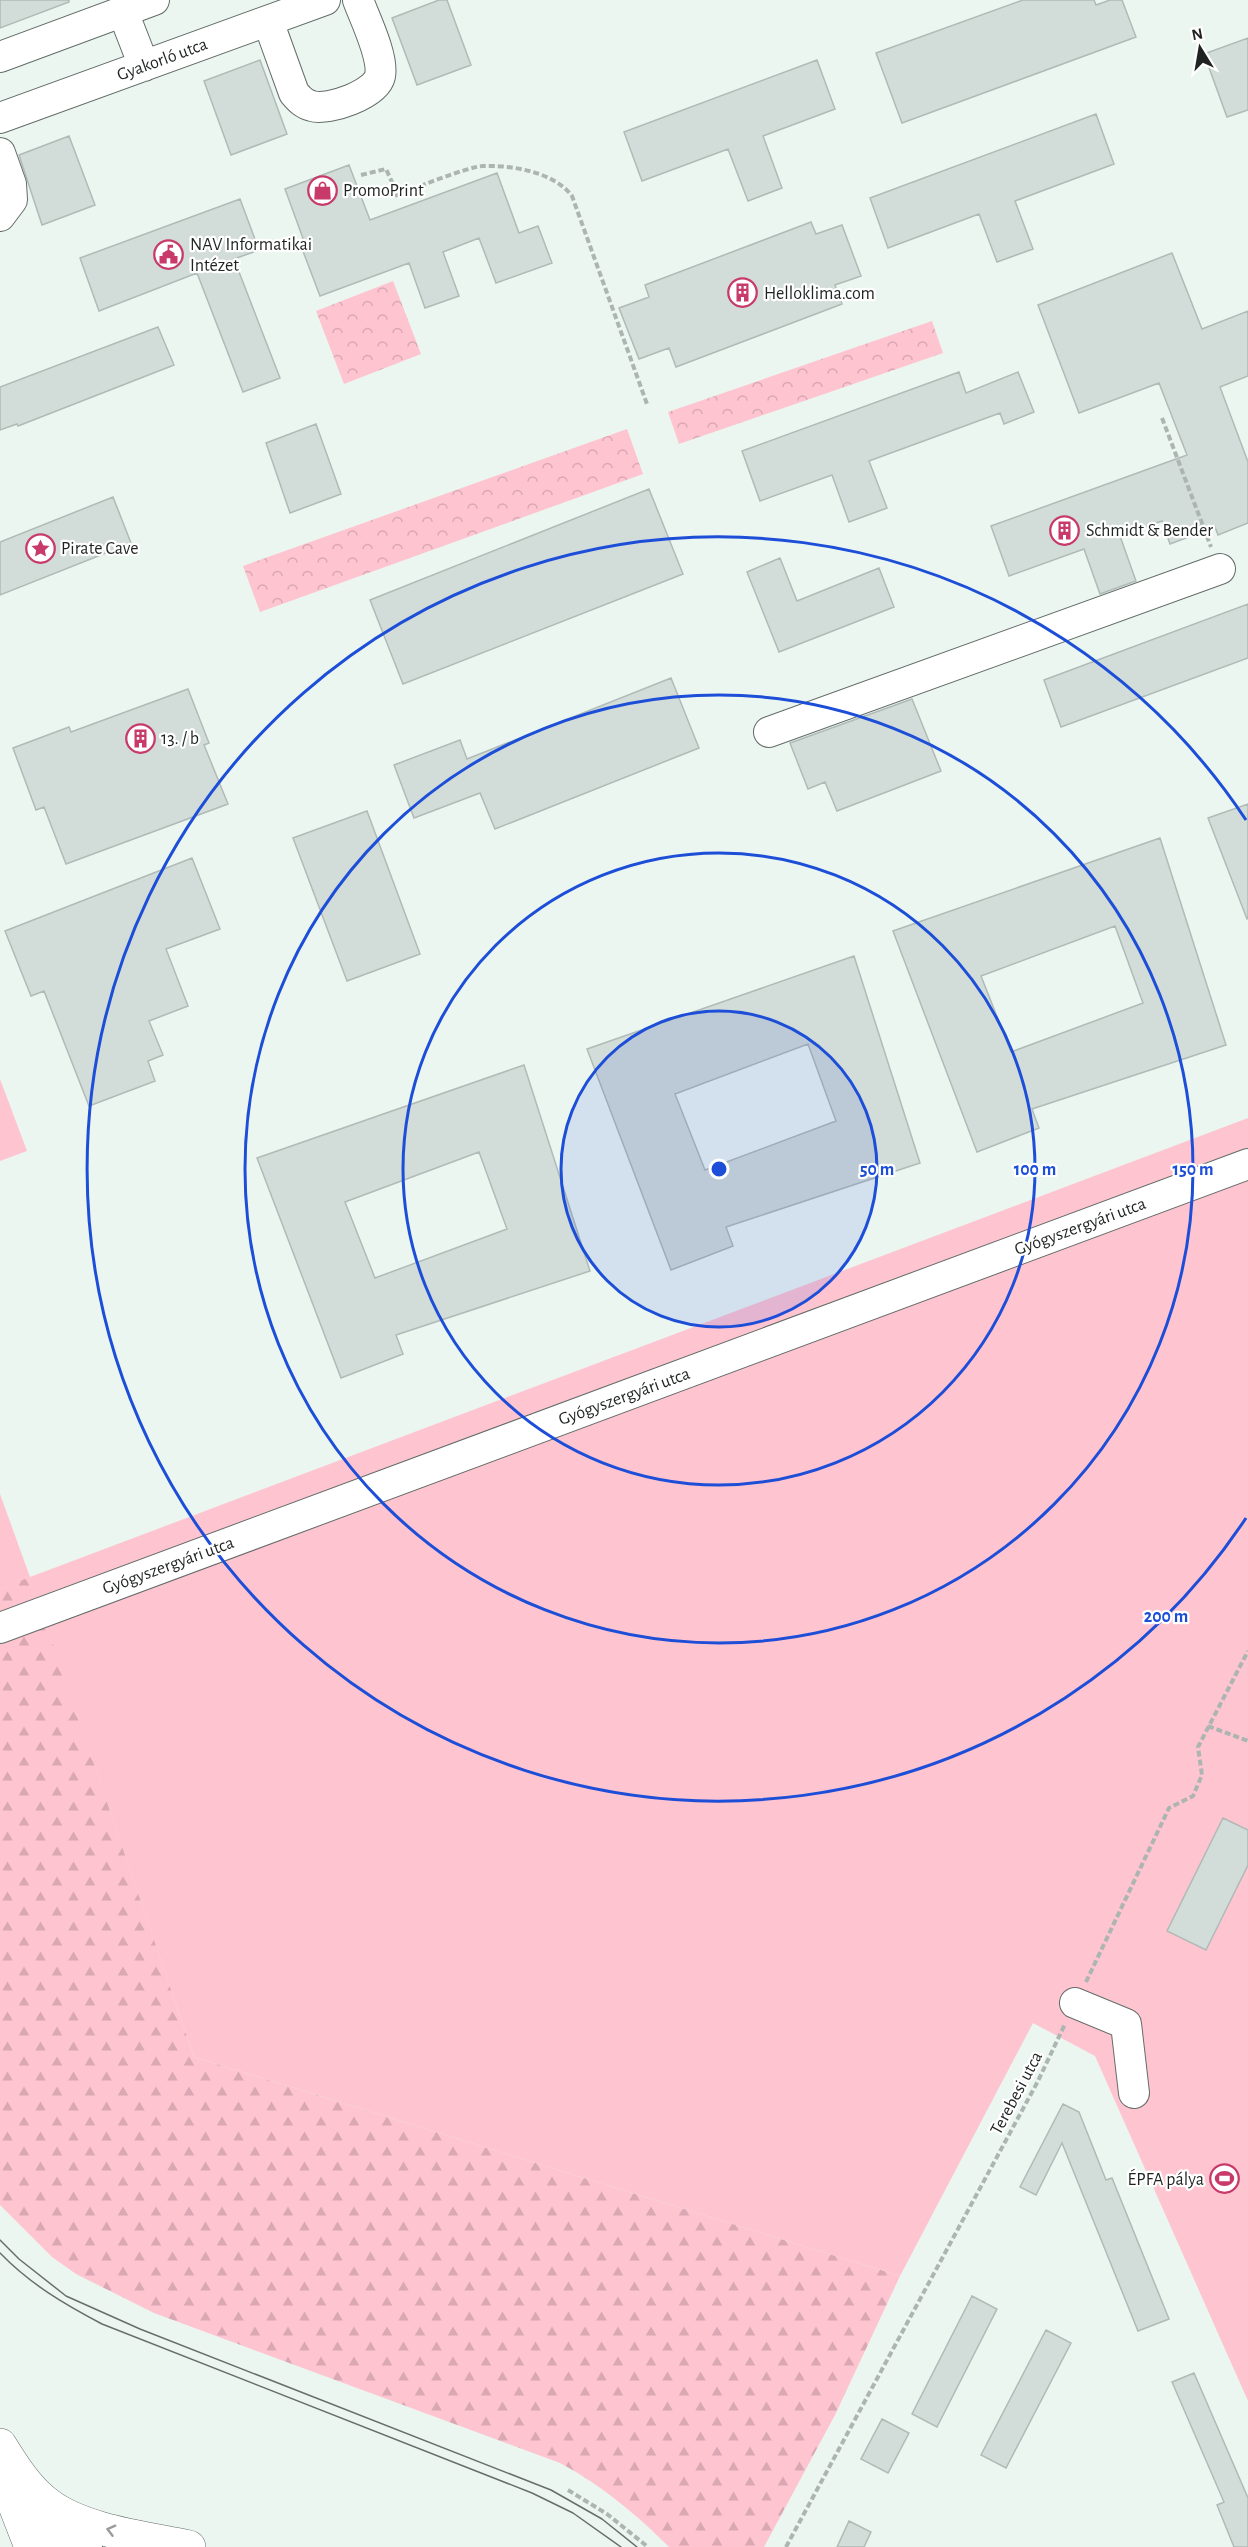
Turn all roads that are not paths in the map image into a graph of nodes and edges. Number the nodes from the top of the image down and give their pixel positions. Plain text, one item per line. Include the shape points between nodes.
1 (154, 0) edge
2 (325, 0) edge
3 (358, 0) edge
4 (123, 12) junction
5 (268, 21) junction
6 (0, 57) edge
7 (144, 66) junction
8 (0, 118) edge
9 (0, 153) edge
10 (0, 216) edge
11 (1220, 569) road end
12 (769, 732) dead end
13 (1248, 1164) edge
14 (0, 1628) edge
15 (1075, 2003) road end
16 (1134, 2093) dead end
17 (0, 2445) edge
18 (0, 2462) edge
19 (0, 2468) edge
20 (31, 2547) edge
21 (87, 2547) edge
22 (189, 2547) edge

1 - 4 street
2 - 5 street, Gyakorló utca
3 - 5 street via 380,63 380,75 376,87 326,108 302,103 294,93
4 - 6 street
4 - 7 street
5 - 7 street, Gyakorló utca
7 - 8 street, Gyakorló utca
9 - 10 street via 12,200
11 - 12 street
13 - 14 street, Gyógyszergyári utca
15 - 16 street via 1126,2024
22 -> 17 main road via 122,2533 64,2515 38,2496
18 - 21 street via 16,2504 45,2528
19 - 20 main road

